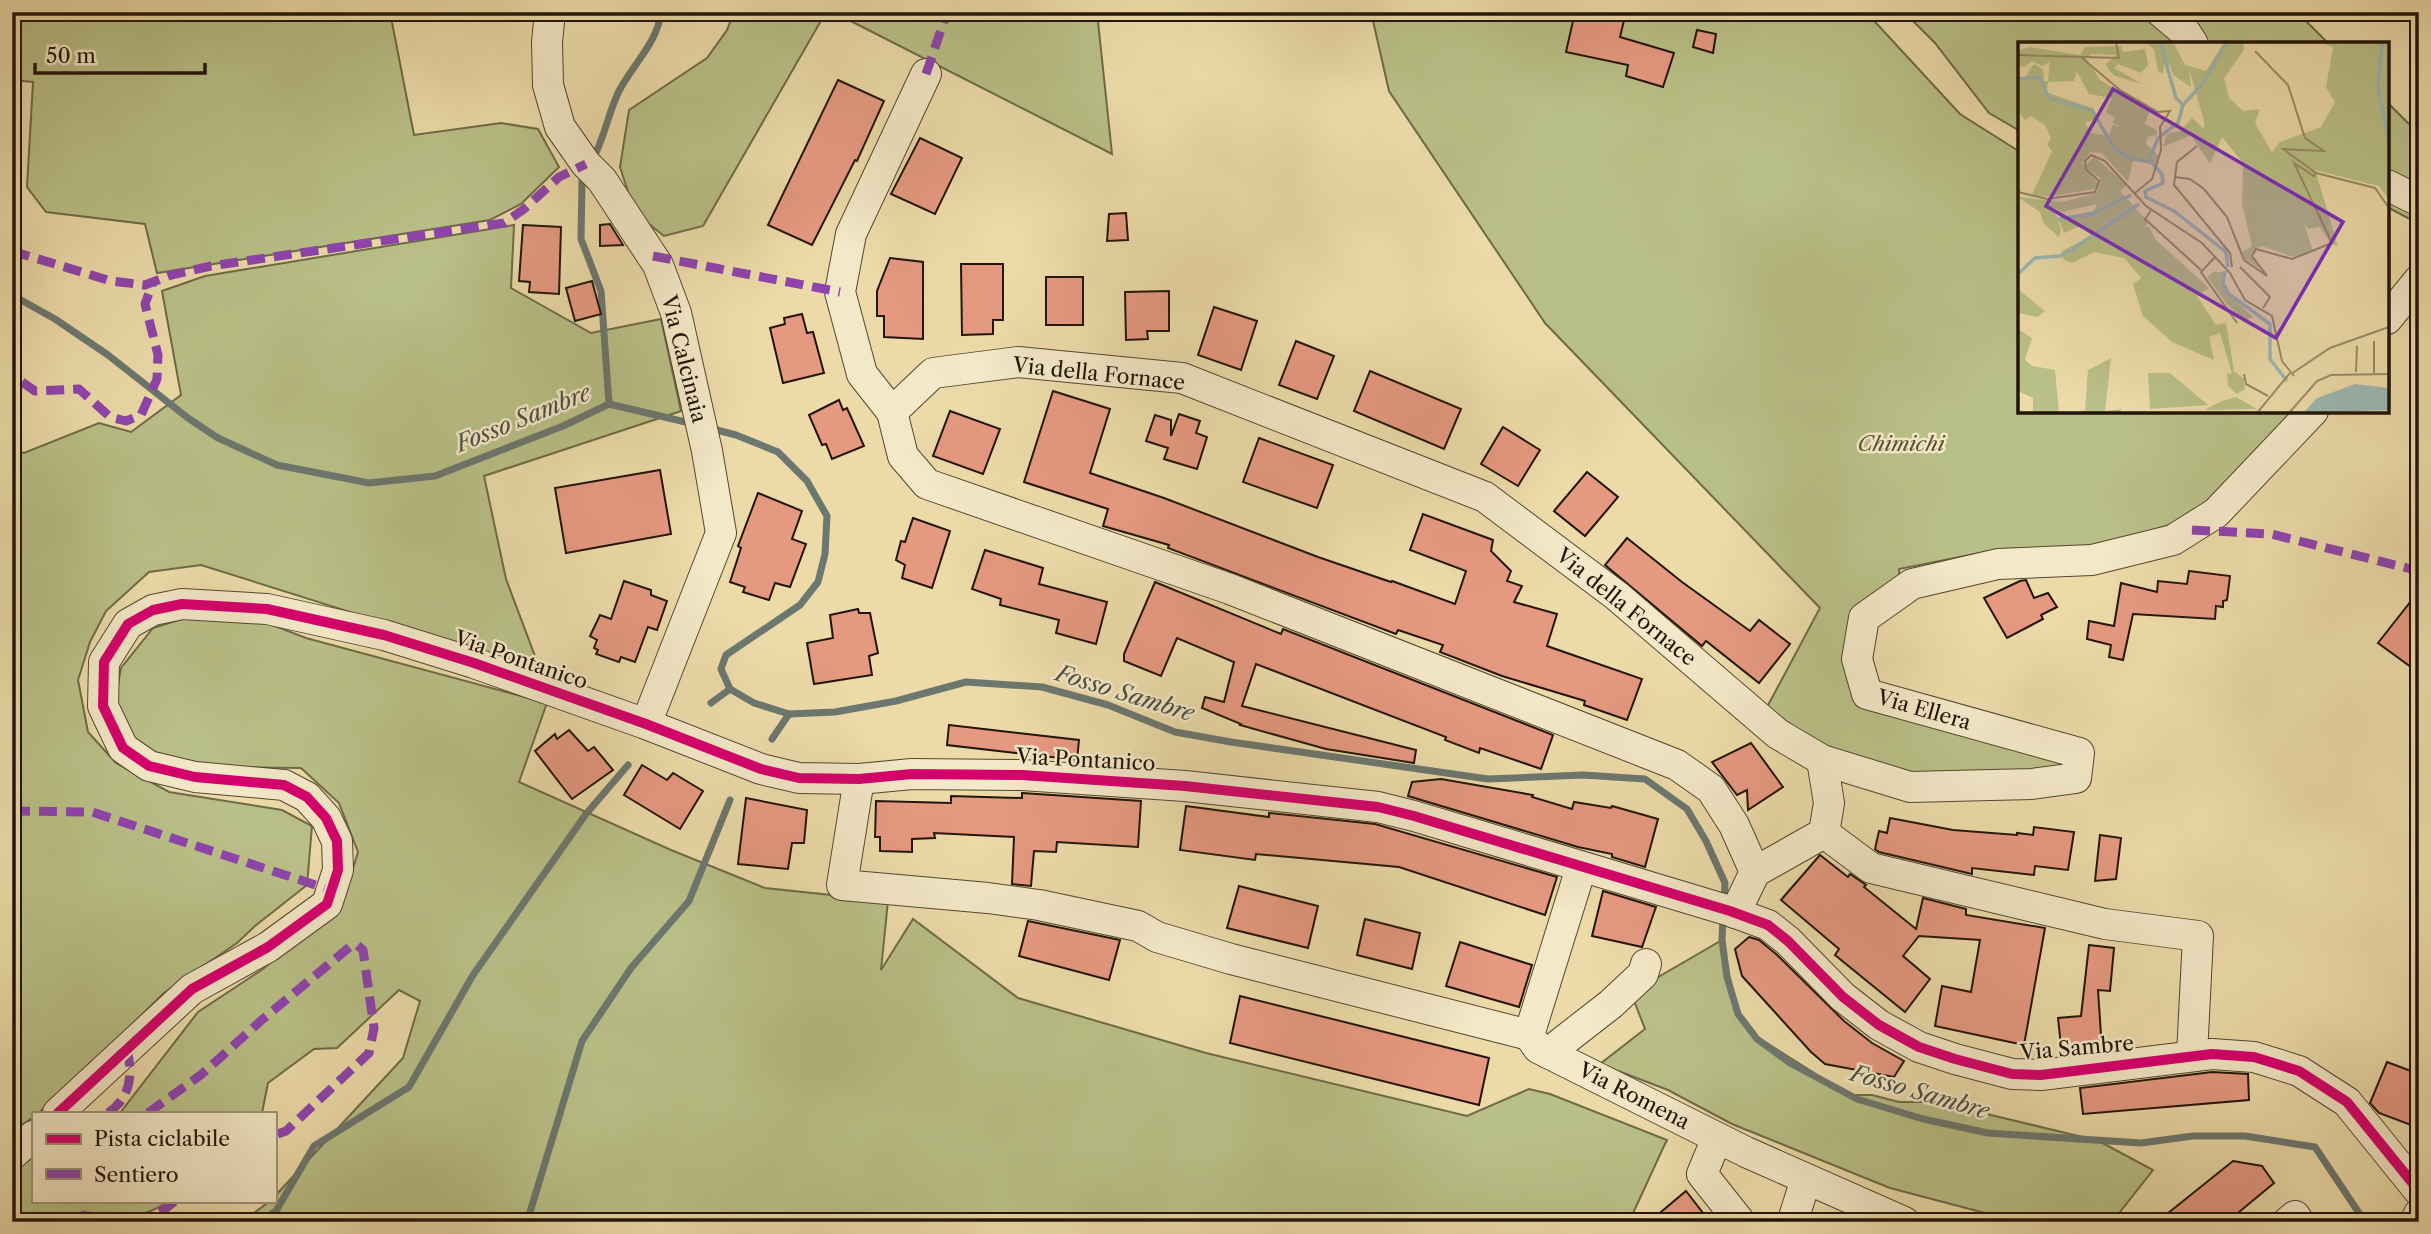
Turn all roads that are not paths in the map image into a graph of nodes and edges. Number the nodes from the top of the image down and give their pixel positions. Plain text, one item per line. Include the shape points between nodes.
1 (550, 12) edge
2 (2161, 12) edge
3 (2192, 42) edge
4 (926, 74) dead end
5 (2389, 187) edge
6 (2419, 201) edge
7 (2419, 280) edge
8 (2389, 317) edge
9 (892, 412) junction
10 (2311, 413) edge
11 (646, 724) junction
12 (1822, 760) junction
13 (859, 779) junction
14 (1824, 833) junction
15 (1581, 868) junction
16 (1755, 872) junction
17 (1673, 895) joint
18 (1732, 912) junction
19 (1646, 964) dead end
20 (1539, 1044) junction
21 (2192, 1055) junction
22 (59, 1112) edge
23 (32, 1137) edge
24 (1717, 1138) junction
25 (12, 1155) edge
26 (1807, 1179) junction
27 (2419, 1191) edge
28 (2419, 1213) edge
29 (1900, 1221) edge
30 (1740, 1222) edge
31 (1798, 1222) edge
32 (2288, 1222) edge
33 (2299, 1222) edge
34 (2415, 1222) edge

1 - 11 street, Via Calcinaia via 548,85 560,127 658,265 676,313 721,533
2 - 3 street
4 - 9 street via 850,234 840,292 862,374
5 - 6 street
7 - 8 street
9 - 12 street, Via della Fornace via 933,373 1018,362 1182,378 1485,497 1617,596 1778,734
9 - 16 street via 903,456 927,484 1230,589 1677,765 1712,789
10 - 12 street, Via Ellera via 2216,513 2173,540 2092,560 1998,564 1912,584 1864,618 1857,659 1867,694 2079,752 2076,778 2032,784 1910,787
11 - 13 street, Via Pontanico via 761,769 799,778
11 - 22 street, Via Pontanico via 410,643 267,609 182,604 153,610 128,624 104,662 103,706 123,748 149,766 195,777 284,785 307,797 338,841 338,870 327,904 268,947 192,989
12 - 14 street via 1829,803
13 - 15 street, Via Pontanico via 912,774 1022,775 1185,786 1378,807
13 - 20 street, Via Romena via 842,885 1039,905 1138,926 1157,937
14 - 16 street
14 - 21 street via 1871,868 2116,925 2199,936
15 - 17 street, Via Pontanico
15 - 20 street
16 - 18 street
17 - 18 street, Via Sambre
18 - 21 street, Via Sambre via 1768,925 1879,1025 1919,1047 1955,1059 2012,1074 2042,1075
19 - 20 street via 1643,974 1611,1004
20 - 24 street, Via Romena
21 - 27 street, Via Sambre via 2254,1057 2300,1071 2347,1102
23 - 25 street
24 - 26 street, Via Romena
24 - 30 street via 1702,1174
26 - 29 street, Via Romena
26 - 31 street via 1794,1217
28 - 34 street
32 - 33 street via 2295,1216

